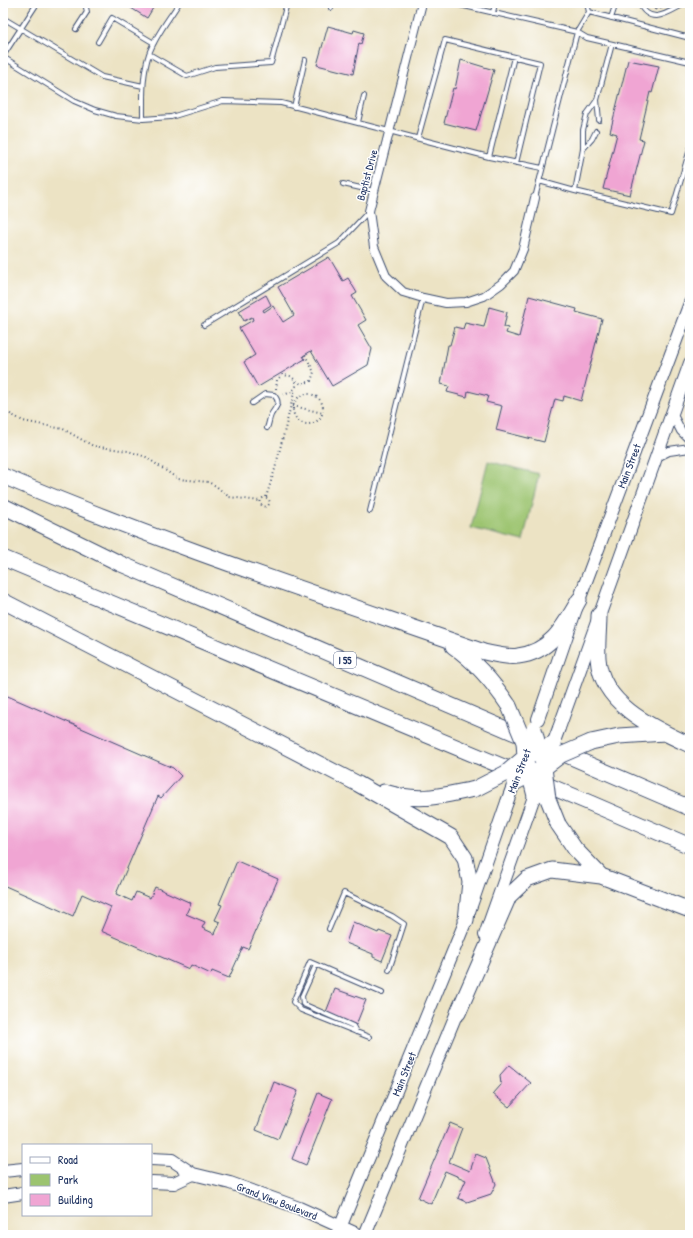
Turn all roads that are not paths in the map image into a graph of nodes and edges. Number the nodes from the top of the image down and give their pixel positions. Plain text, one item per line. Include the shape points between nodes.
1 (85, 3) edge
2 (179, 3) edge
3 (287, 3) edge
4 (422, 3) edge
5 (451, 3) edge
6 (470, 3) edge
7 (495, 3) edge
8 (587, 3) edge
9 (616, 3) edge
10 (639, 3) edge
11 (686, 3) edge
12 (36, 5) dead end
13 (478, 10) junction
14 (589, 12) junction
15 (493, 13) junction
16 (3, 18) edge
17 (611, 18) junction
18 (22, 29) junction
19 (76, 29) dead end
20 (577, 32) junction
21 (690, 38) edge
22 (98, 42) dead end
23 (154, 43) junction
24 (612, 44) junction
25 (149, 54) junction
26 (3, 57) edge
27 (514, 57) junction
28 (305, 60) dead end
29 (690, 62) edge
30 (143, 86) junction
31 (364, 96) dead end
32 (597, 100) junction
33 (294, 107) junction
34 (142, 119) junction
35 (599, 120) dead end
36 (358, 122) junction
37 (391, 131) junction
38 (596, 131) dead end
39 (418, 138) junction
40 (583, 149) junction
41 (690, 149) edge
42 (489, 157) junction
43 (516, 163) junction
44 (542, 168) junction
45 (540, 181) junction
46 (342, 184) dead end
47 (374, 191) junction
48 (575, 191) junction
49 (535, 198) joint
50 (369, 211) junction
51 (423, 298) junction
52 (690, 303) edge
53 (204, 325) dead end
54 (690, 363) edge
55 (252, 403) dead end
56 (672, 413) junction
57 (267, 428) dead end
58 (690, 440) edge
59 (690, 448) edge
60 (657, 457) junction
61 (3, 476) edge
62 (3, 506) edge
63 (370, 511) dead end
64 (3, 558) edge
65 (579, 600) junction
66 (3, 601) edge
67 (599, 615) junction
68 (439, 636) junction
69 (536, 724) junction
70 (665, 733) junction
71 (554, 743) junction
72 (690, 745) edge
73 (539, 751) junction
74 (525, 757) junction
75 (537, 771) junction
76 (514, 782) junction
77 (358, 784) junction
78 (535, 796) joint
79 (690, 808) edge
80 (690, 846) edge
81 (601, 876) junction
82 (690, 910) edge
83 (466, 920) junction
84 (329, 929) dead end
85 (316, 965) junction
86 (389, 970) dead end
87 (382, 993) dead end
88 (458, 1013) junction
89 (356, 1032) junction
90 (369, 1037) dead end
91 (152, 1159) edge
92 (22, 1169) edge
93 (3, 1171) edge
94 (193, 1174) junction
95 (152, 1182) edge
96 (22, 1193) edge
97 (3, 1196) edge
98 (339, 1231) edge
99 (359, 1235) edge
100 (366, 1235) edge

1 - 19 lane via 87,12
2 - 23 lane
3 - 25 lane via 271,63 215,67 187,76
4 - 37 street, Baptist Drive
5 - 13 lane
6 - 13 lane
7 - 15 lane
8 - 14 lane
9 - 17 lane
10 - 11 lane via 644,12 651,16 662,15
12 - 18 lane
13 - 15 lane
14 - 17 lane
14 - 20 lane
15 - 20 lane
16 - 18 lane
17 - 21 lane
18 - 26 lane
18 - 30 lane via 102,77
20 - 24 lane via 587,38
20 - 44 lane
22 - 23 lane via 112,18
23 - 25 lane
24 - 29 lane
24 - 32 lane
25 - 30 lane
26 - 34 lane via 74,101 124,118
27 - 39 lane via 445,40
27 - 42 lane
27 - 43 lane via 540,63
28 - 33 lane
30 - 34 lane
31 - 36 lane
32 - 35 lane
32 - 40 lane via 587,114 583,130
33 - 34 lane via 281,103 223,101 171,116
33 - 36 lane
36 - 37 lane
37 - 39 lane
37 - 47 street, Baptist Drive
38 - 40 lane via 592,140
39 - 42 lane
40 - 48 lane
41 - 48 lane via 672,214
42 - 43 lane
43 - 44 lane
44 - 45 lane
45 - 48 lane
45 - 49 lane
46 - 47 lane
47 - 50 street, Baptist Drive
49 - 51 street, Baptist Drive via 523,249 514,271 501,284 484,296 466,302 446,303
50 - 51 street, Baptist Drive via 374,247 386,276 403,292
50 - 53 lane via 339,243
51 - 63 lane
52 - 65 main road, Main Street
54 - 56 main road, Main Street
55 - 57 lane via 265,394 270,394 278,400
56 - 58 street via 681,431
56 - 60 main road, Main Street
59 - 60 street via 669,451
60 - 67 main road, Main Street
61 - 68 highway via 62,502 207,557
62 - 79 highway, I 55 via 119,563
64 - 80 highway
65 - 68 highway via 552,641 540,650 517,656 484,652
65 - 69 main road, Main Street
66 - 77 highway
67 - 70 highway via 598,660 606,685 626,710
67 - 71 main road, Main Street, bridge
68 - 74 highway, bridge via 465,654 493,681 508,706 524,742
69 - 73 highway, bridge
69 - 74 main road, Main Street, bridge
70 - 72 highway
70 - 75 highway, bridge via 619,736 592,742 561,755
71 - 73 highway, bridge
71 - 75 main road, Main Street, bridge
73 - 74 highway, bridge
73 - 75 highway, bridge
74 - 75 highway, bridge
74 - 76 main road, Main Street, bridge
74 - 77 highway, bridge via 506,772 475,789 423,799 398,797
75 - 76 highway, bridge
75 - 78 highway, bridge
75 - 81 highway, bridge via 558,824 575,849
76 - 83 main road, Main Street, bridge
77 - 83 highway via 451,837 466,858 470,882
78 - 88 main road, bridge
81 - 82 highway
81 - 88 highway via 552,870 527,879 509,896
83 - 98 main road, Main Street
84 - 86 lane via 344,893 404,924
85 - 87 lane
85 - 89 lane via 302,996 303,1004 353,1026
85 - 89 lane via 310,962 293,1002 302,1010
88 - 100 main road
89 - 90 lane
91 - 94 main road, Grand View Boulevard via 172,1160
92 - 93 main road
94 - 95 main road via 174,1183
94 - 98 main road, Grand View Boulevard via 230,1183 299,1208
96 - 97 main road
98 - 99 main road, Grand View Boulevard

